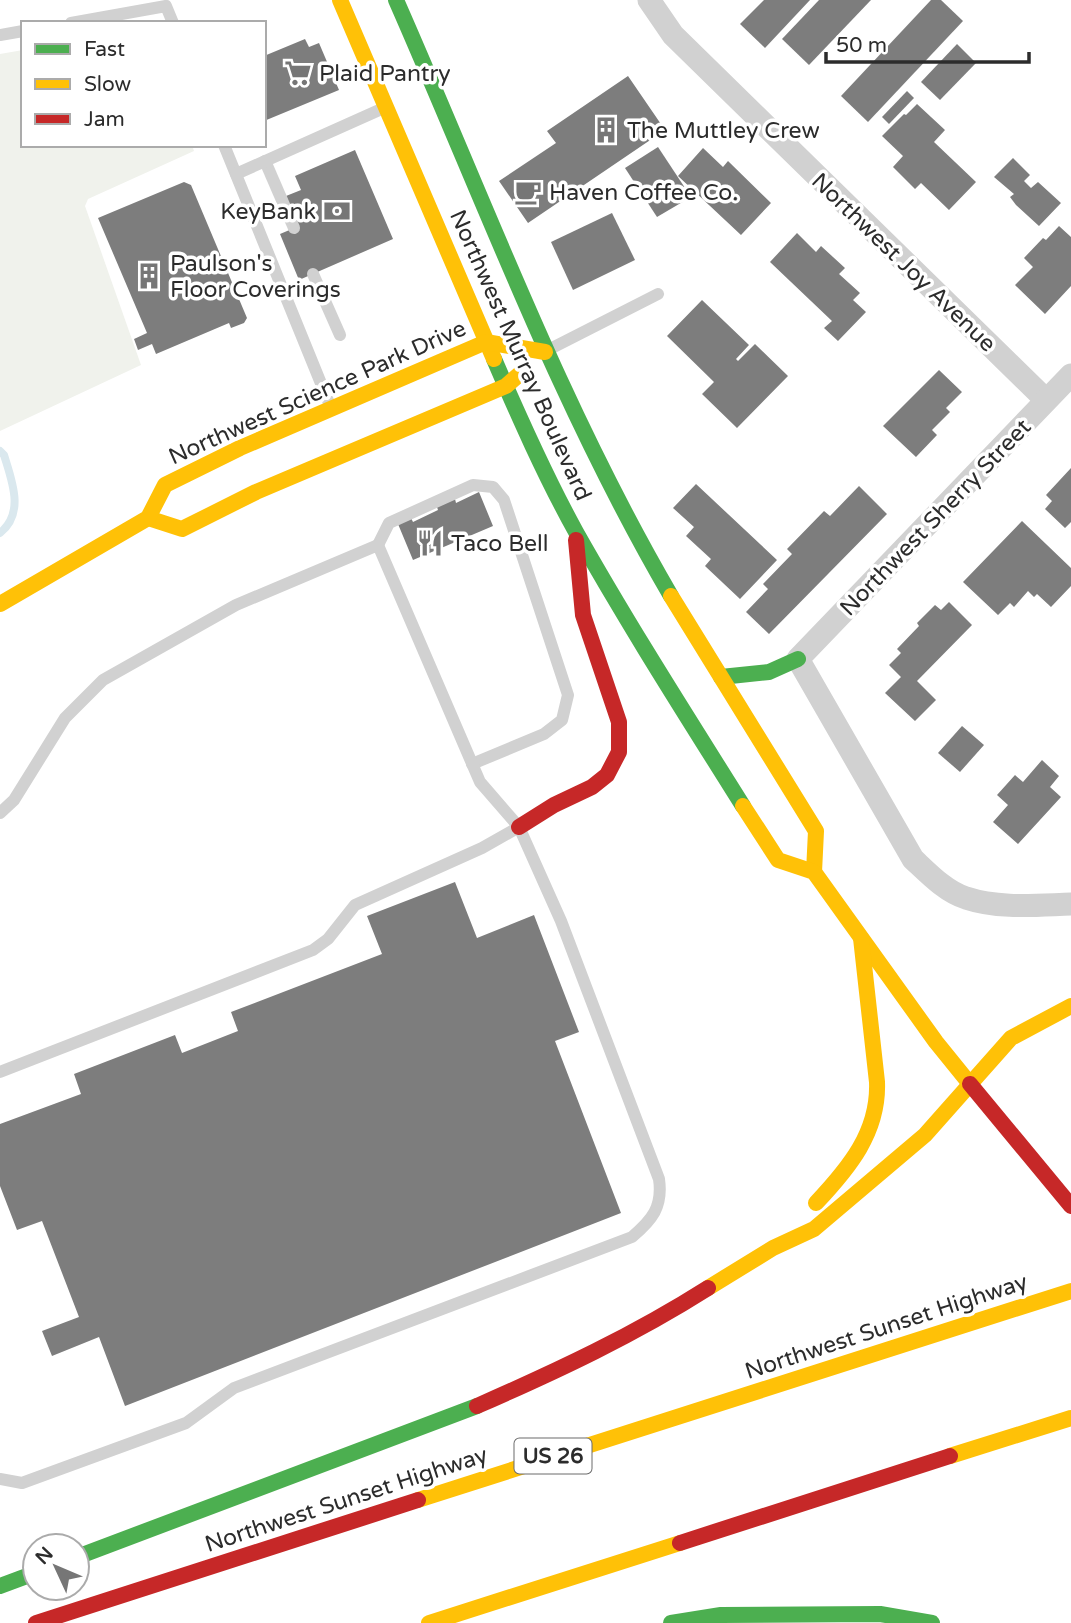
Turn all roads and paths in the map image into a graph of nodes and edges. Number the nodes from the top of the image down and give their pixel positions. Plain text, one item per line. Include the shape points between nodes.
1 (340, 0) edge
2 (396, 0) edge
3 (649, 0) edge
4 (82, 21) edge
5 (172, 21) edge
6 (21, 31) edge
7 (0, 35) edge
8 (386, 107) junction
9 (225, 147) edge
10 (265, 161) junction
11 (236, 174) junction
12 (294, 228) dead end
13 (313, 274) dead end
14 (658, 294) dead end
15 (340, 335) dead end
16 (486, 342) junction
17 (545, 352) junction
18 (1071, 375) edge
19 (506, 386) junction
20 (1046, 400) junction
21 (331, 408) junction
22 (148, 519) junction
23 (575, 530) junction
24 (379, 545) junction
25 (0, 604) edge
26 (798, 659) junction
27 (721, 677) junction
28 (472, 764) junction
29 (0, 813) edge
30 (519, 827) junction
31 (814, 872) junction
32 (1071, 904) edge
33 (861, 938) junction
34 (1071, 1006) edge
35 (0, 1072) edge
36 (970, 1084) junction
37 (1070, 1205) edge
38 (773, 1248) junction
39 (1071, 1291) edge
40 (1071, 1418) edge
41 (0, 1479) edge
42 (91, 1552) edge
43 (21, 1578) edge
44 (0, 1586) edge
45 (36, 1623) edge
46 (429, 1623) edge
47 (671, 1623) edge
48 (932, 1623) edge

1 - 8 main road, Northwest Murray Boulevard
2 - 17 main road, Northwest Murray Boulevard
3 - 20 street, Northwest Joy Avenue via 673,35
4 - 5 lane via 166,6
6 - 7 lane
8 - 10 lane
8 - 16 main road, Northwest Murray Boulevard
9 - 11 lane
10 - 11 lane
10 - 12 lane
11 - 21 lane
13 - 15 lane
14 - 17 lane
16 - 17 main road, Northwest Science Park Drive
16 - 19 main road, Northwest Murray Boulevard
16 - 21 main road, Northwest Science Park Drive
17 - 19 main road
17 - 27 main road, Northwest Murray Boulevard via 626,518
18 - 20 street, Northwest Sherry Street
19 - 22 main road via 256,492 182,529
19 - 23 main road, Northwest Murray Boulevard
20 - 26 street, Northwest Sherry Street
21 - 22 main road, Northwest Science Park Drive via 165,485
22 - 25 main road
23 - 30 main road via 583,615 619,722 619,752 607,775 592,787
23 - 31 main road, Northwest Murray Boulevard via 647,654 778,860
24 - 28 lane
24 - 28 lane via 389,523 473,485 493,487 504,500 568,695 562,720 544,734
24 - 29 lane via 236,605 103,680 65,718 14,800
26 - 27 main road via 778,671
26 - 32 street via 913,859 930,875 964,898 1014,906
27 - 31 main road, Northwest Murray Boulevard via 816,831
28 - 30 lane via 480,782
30 - 35 lane via 355,905 313,950
30 - 41 lane via 561,921 659,1180 662,1195 656,1212 632,1237 234,1388 186,1423 22,1483
31 - 33 main road
33 - 36 main road
33 - 38 main road via 878,1079 871,1128 830,1189
34 - 36 main road via 1011,1038
36 - 37 main road
36 - 38 main road via 925,1135 814,1229
38 - 42 main road via 661,1318 569,1366 449,1418
39 - 45 main road, Northwest Sunset Highway / US 26
40 - 46 main road
43 - 44 main road
47 - 48 main road via 721,1615 867,1614

